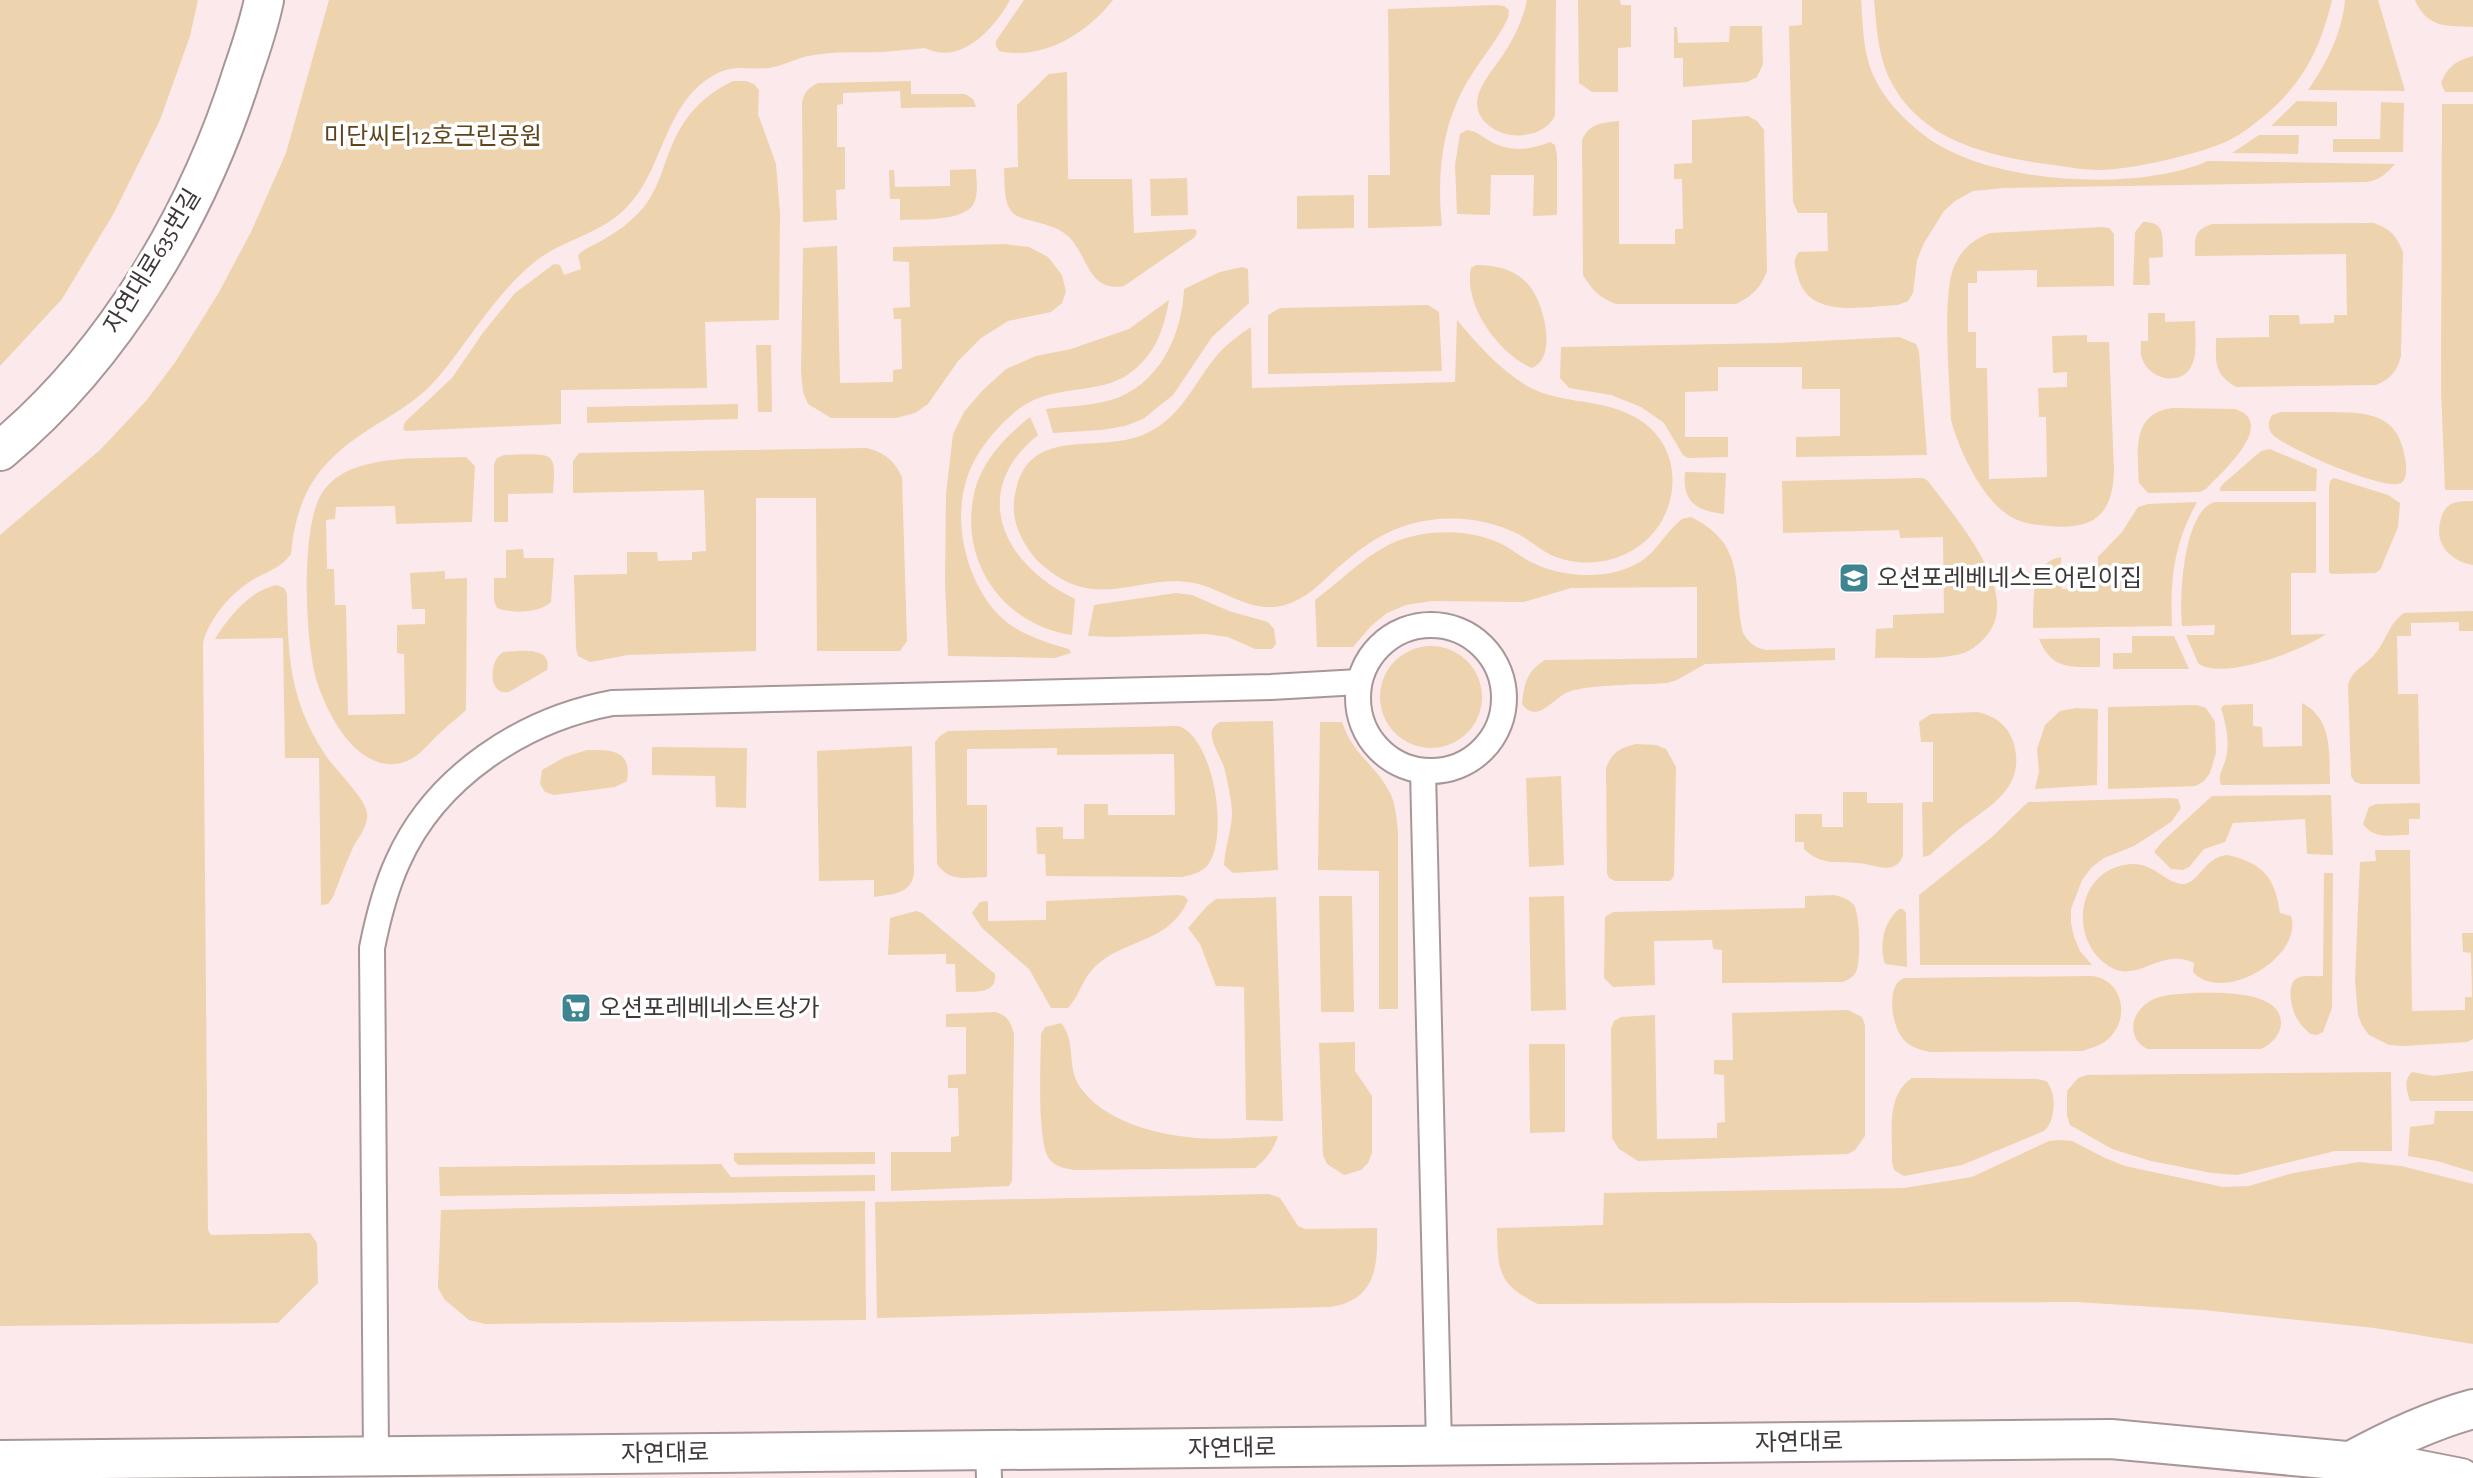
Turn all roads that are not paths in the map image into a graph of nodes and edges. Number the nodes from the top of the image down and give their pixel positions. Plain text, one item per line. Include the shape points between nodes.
1 (264, 0) edge
2 (0, 451) edge
3 (1359, 682) junction
4 (1423, 771) junction
5 (2473, 1409) edge
6 (1439, 1446) junction
7 (376, 1456) junction
8 (0, 1460) edge
9 (989, 1464) edge
10 (2358, 1469) edge
11 (2461, 1478) edge

1 - 2 main road, 자연대로635번길 via 227,123 183,219 131,304 73,381
3 - 4 lane via 1358,707 1364,731 1399,765
3 - 4 lane via 1368,660 1404,629 1427,624 1451,627 1490,653 1501,674 1505,698 1501,722 1488,744 1470,760 1447,770
3 - 7 lane via 612,703 542,723 475,765 443,794 399,859 381,904 372,948
4 - 6 lane
5 - 10 main road via 2398,1435
6 - 9 main road, 자연대로
6 - 10 main road, 자연대로 via 2111,1439
7 - 8 main road, 자연대로
7 - 9 main road, 자연대로
10 - 11 main road, 자연대로 via 2400,1465

